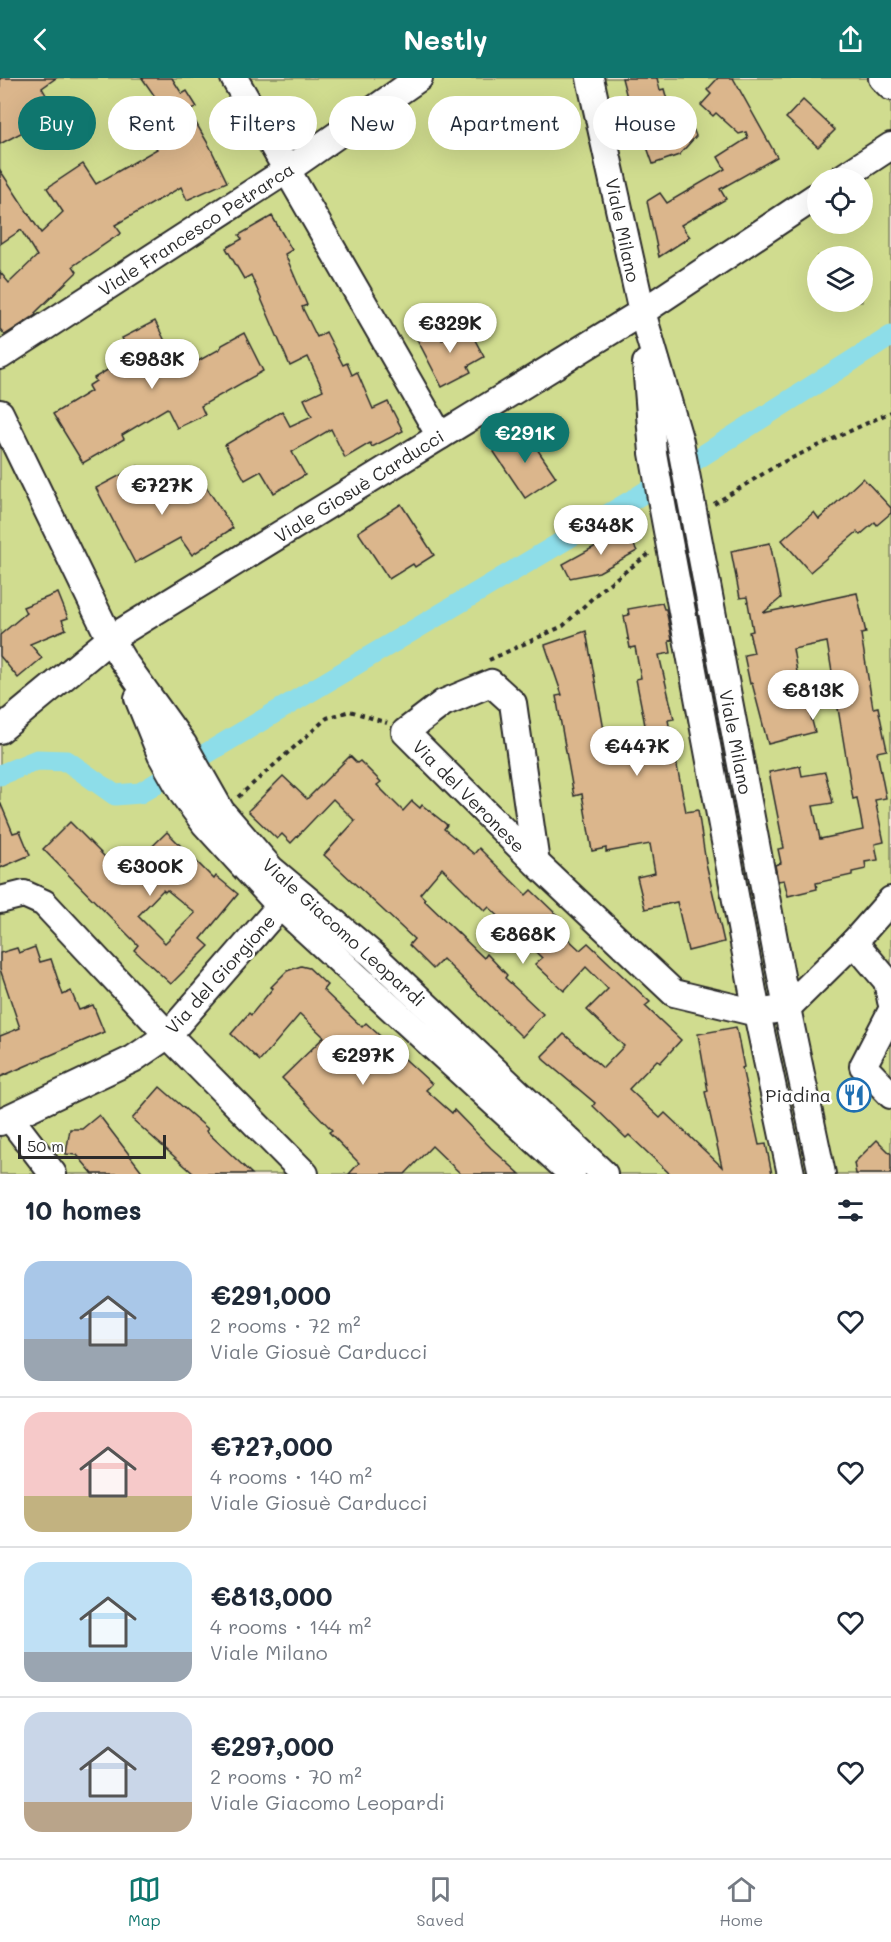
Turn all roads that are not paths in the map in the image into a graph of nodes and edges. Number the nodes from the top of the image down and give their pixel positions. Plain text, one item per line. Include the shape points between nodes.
1 (234, 78) edge
2 (419, 78) edge
3 (590, 78) edge
4 (882, 78) edge
5 (891, 87) edge
6 (891, 146) edge
7 (857, 168) edge
8 (287, 170) junction
9 (807, 202) edge
10 (642, 312) junction
11 (0, 356) edge
12 (0, 413) edge
13 (440, 436) junction
14 (116, 649) junction
15 (0, 730) edge
16 (193, 787) junction
17 (536, 863) junction
18 (271, 869) junction
19 (0, 900) edge
20 (891, 900) edge
21 (280, 906) junction
22 (854, 942) junction
23 (373, 955) junction
24 (891, 1001) edge
25 (787, 1008) junction
26 (891, 1012) edge
27 (757, 1014) junction
28 (168, 1035) junction
29 (891, 1095) edge
30 (5, 1120) edge
31 (53, 1174) edge
32 (306, 1174) edge
33 (572, 1174) edge
34 (603, 1174) edge
35 (791, 1174) edge
36 (822, 1174) edge

1 - 8 street
2 - 8 street, Viale Francesco Petrarca
3 - 10 street, Viale Milano
4 - 5 street
6 - 7 street
8 - 11 street, Viale Francesco Petrarca
8 - 13 street
9 - 10 street, Viale Giosuè Carducci
10 - 13 street, Viale Giosuè Carducci
10 - 25 street, Viale Milano via 680,442
10 - 27 street, Viale Milano via 653,453
12 - 14 street, Viale Giacomo Leopardi
13 - 14 street, Viale Giosuè Carducci
14 - 15 street, Viale Giosuè Carducci
14 - 16 street, Viale Giacomo Leopardi
16 - 18 street, Viale Giacomo Leopardi via 221,811
16 - 21 street, Viale Giacomo Leopardi via 205,824
17 - 17 street, Via del Veronese via 513,703 491,683 443,703 405,732
17 - 27 street, Via del Veronese via 674,993
18 - 21 street, Via del Giorgione
18 - 23 street, Viale Giacomo Leopardi
19 - 28 street via 24,894 44,903
20 - 22 street
21 - 23 street, Via del Giorgione via 301,903 336,935
21 - 28 street, Via del Giorgione
21 - 33 street, Viale Giacomo Leopardi
22 - 24 street via 887,981
22 - 25 street
23 - 34 street, Viale Giacomo Leopardi
25 - 27 street
25 - 36 street, Viale Milano
26 - 29 street via 863,1066
27 - 35 street, Viale Milano
28 - 30 street, Via del Giorgione via 133,1059
28 - 32 street
30 - 31 street

